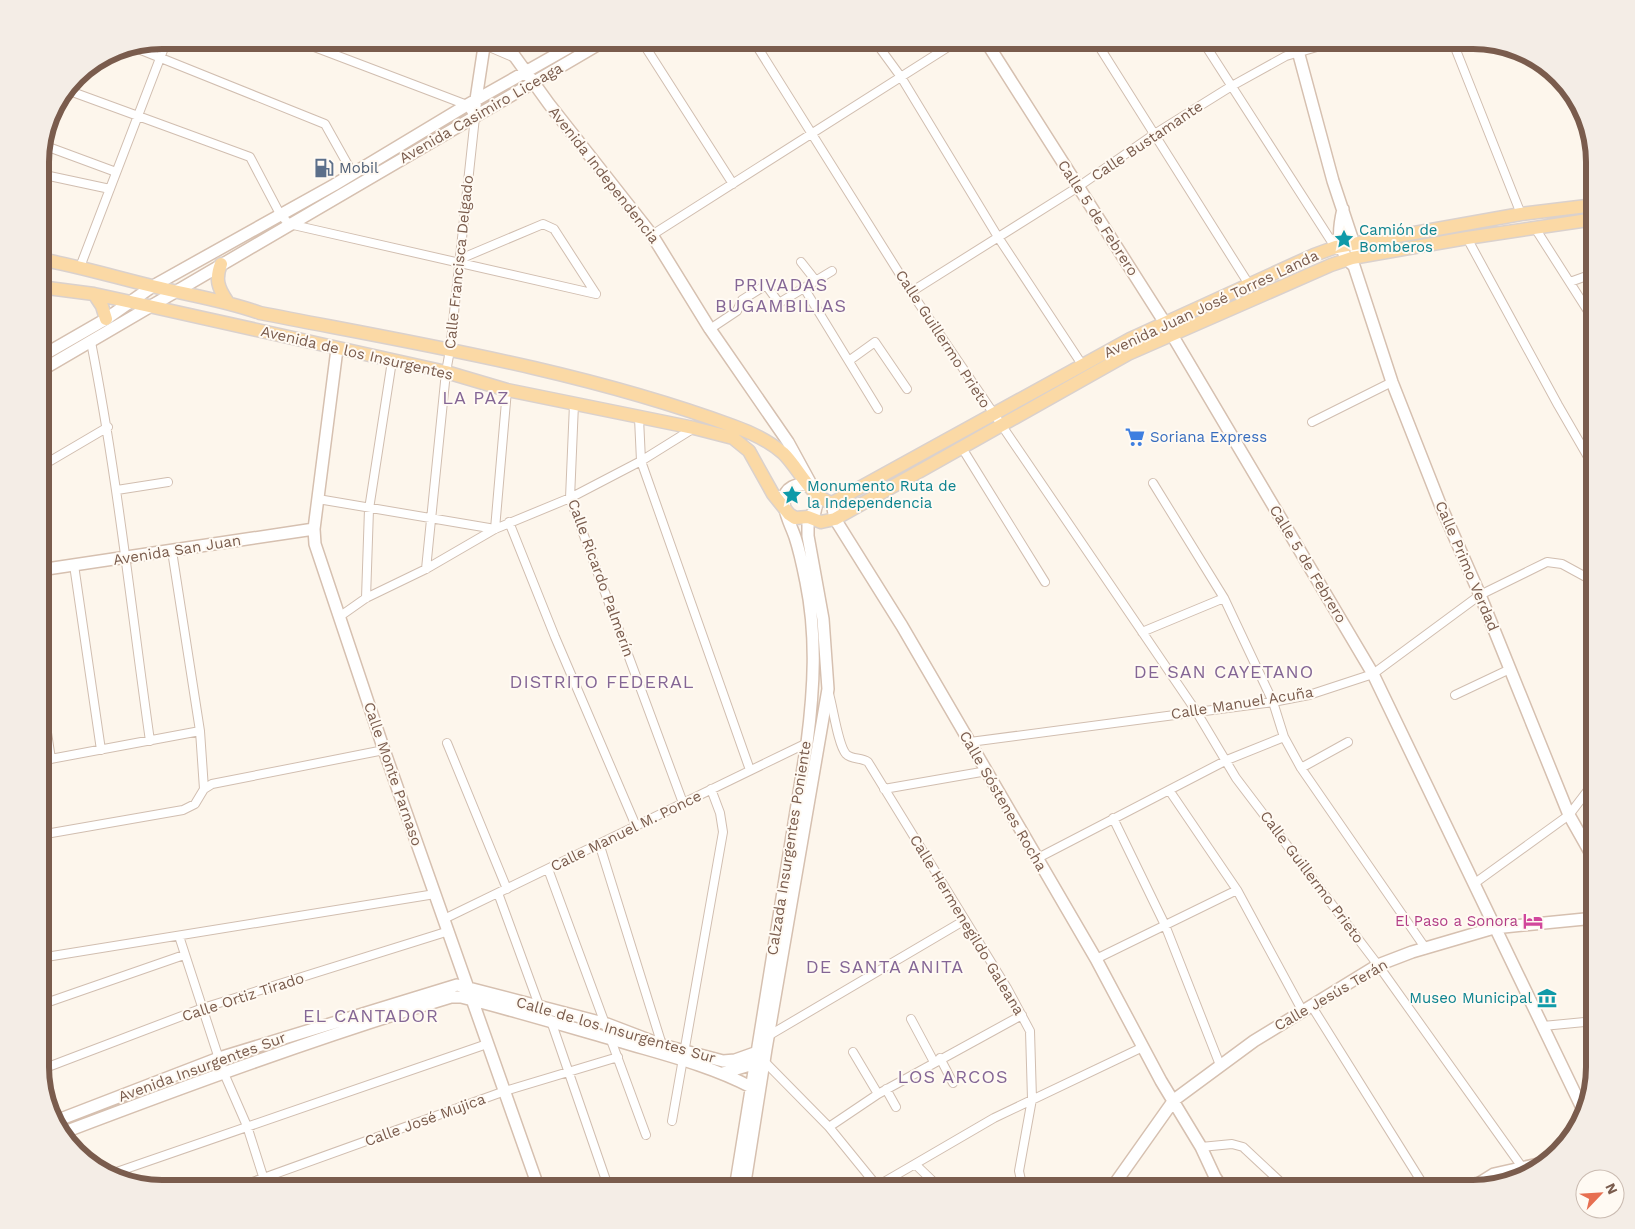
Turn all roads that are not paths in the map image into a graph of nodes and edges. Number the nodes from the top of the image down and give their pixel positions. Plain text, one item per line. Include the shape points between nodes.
1 (163, 49) edge
2 (321, 49) edge
3 (484, 49) edge
4 (499, 49) edge
5 (510, 49) edge
6 (567, 49) edge
7 (591, 49) edge
8 (647, 49) edge
9 (759, 49) edge
10 (881, 49) edge
11 (944, 49) edge
12 (991, 49) edge
13 (1100, 49) edge
14 (1207, 49) edge
15 (1297, 49) edge
16 (1309, 49) edge
17 (1456, 49) edge
18 (143, 51) edge
19 (1298, 52) junction
20 (160, 57) junction
21 (518, 59) junction
22 (527, 72) junction
23 (901, 77) junction
24 (535, 82) junction
25 (1230, 87) junction
26 (73, 92) edge
27 (472, 103) junction
28 (136, 117) junction
29 (475, 117) junction
30 (812, 132) junction
31 (1153, 135) junction
32 (50, 147) edge
33 (116, 172) junction
34 (353, 174) junction
35 (49, 176) edge
36 (733, 184) junction
37 (1078, 187) junction
38 (110, 188) junction
39 (1586, 206) edge
40 (1342, 209) junction
41 (280, 214) junction
42 (1521, 214) junction
43 (1586, 221) edge
44 (288, 224) junction
45 (1535, 228) junction
46 (652, 235) junction
47 (998, 237) junction
48 (1468, 238) junction
49 (1355, 244) junction
50 (1338, 246) junction
51 (49, 261) edge
52 (460, 261) junction
53 (1350, 261) junction
54 (801, 262) dead end
55 (221, 264) junction
56 (80, 267) junction
57 (832, 271) dead end
58 (1586, 276) edge
59 (816, 281) junction
60 (1570, 282) junction
61 (153, 286) junction
62 (1250, 286) junction
63 (804, 288) junction
64 (49, 289) edge
65 (175, 290) junction
66 (912, 292) junction
67 (94, 294) junction
68 (227, 301) junction
69 (132, 302) junction
70 (149, 306) junction
71 (1586, 308) edge
72 (106, 319) junction
73 (1165, 323) junction
74 (710, 329) junction
75 (1171, 336) junction
76 (91, 342) junction
77 (337, 349) junction
78 (450, 350) junction
79 (49, 352) edge
80 (850, 360) junction
81 (392, 361) junction
82 (49, 365) edge
83 (1083, 366) junction
84 (446, 372) junction
85 (1392, 382) junction
86 (907, 389) dead end
87 (507, 390) junction
88 (574, 404) junction
89 (878, 409) dead end
90 (994, 415) junction
91 (639, 418) junction
92 (1312, 422) dead end
93 (1002, 426) junction
94 (108, 427) junction
95 (694, 428) junction
96 (962, 448) junction
97 (1586, 453) edge
98 (641, 461) junction
99 (49, 462) edge
100 (168, 482) dead end
101 (1152, 483) dead end
102 (811, 488) junction
103 (117, 490) junction
104 (570, 498) junction
105 (318, 499) junction
106 (832, 503) junction
107 (785, 508) junction
108 (369, 509) junction
109 (808, 517) junction
110 (430, 518) junction
111 (835, 519) junction
112 (509, 522) junction
113 (314, 529) junction
114 (495, 529) junction
115 (172, 551) junction
116 (125, 559) junction
117 (74, 565) junction
118 (49, 569) edge
119 (426, 569) junction
120 (1586, 577) edge
121 (1045, 582) dead end
122 (1480, 595) junction
123 (366, 598) junction
124 (1224, 598) junction
125 (339, 617) junction
126 (818, 629) junction
127 (1142, 632) junction
128 (1510, 669) junction
129 (1373, 674) junction
130 (828, 689) junction
131 (1456, 695) dead end
132 (1273, 702) junction
133 (1196, 711) junction
134 (200, 731) junction
135 (1284, 736) junction
136 (150, 741) junction
137 (808, 742) junction
138 (970, 742) junction
139 (1348, 742) dead end
140 (447, 743) dead end
141 (49, 746) edge
142 (101, 750) junction
143 (384, 750) junction
144 (51, 759) joint
145 (1227, 760) junction
146 (1301, 768) junction
147 (750, 770) junction
148 (987, 771) junction
149 (884, 788) junction
150 (204, 789) junction
151 (711, 789) junction
152 (1169, 790) junction
153 (1586, 793) edge
154 (683, 803) junction
155 (1569, 815) junction
156 (1113, 818) junction
157 (636, 826) junction
158 (49, 833) edge
159 (599, 843) junction
160 (1586, 845) edge
161 (1036, 859) junction
162 (548, 868) junction
163 (1475, 883) junction
164 (506, 889) junction
165 (1237, 890) junction
166 (498, 893) junction
167 (435, 894) junction
168 (444, 919) junction
169 (1586, 919) edge
170 (965, 920) junction
171 (1165, 924) junction
172 (1494, 928) junction
173 (449, 931) junction
174 (179, 936) junction
175 (1426, 948) junction
176 (184, 955) junction
177 (49, 957) edge
178 (1096, 959) junction
179 (1378, 965) junction
180 (467, 986) junction
181 (472, 1000) junction
182 (49, 1002) edge
183 (1306, 1007) junction
184 (203, 1008) junction
185 (540, 1008) junction
186 (1022, 1015) junction
187 (910, 1019) dead end
188 (551, 1021) junction
189 (1586, 1022) edge
190 (607, 1024) junction
191 (1543, 1026) junction
192 (768, 1036) junction
193 (613, 1040) junction
194 (487, 1044) junction
195 (662, 1045) junction
196 (1143, 1047) junction
197 (853, 1052) dead end
198 (684, 1055) junction
199 (760, 1056) junction
200 (618, 1057) junction
201 (219, 1058) junction
202 (937, 1060) junction
203 (1220, 1065) junction
204 (49, 1067) edge
205 (223, 1071) junction
206 (569, 1073) junction
207 (723, 1073) junction
208 (953, 1083) dead end
209 (751, 1088) junction
210 (886, 1089) junction
211 (505, 1091) junction
212 (878, 1094) junction
213 (1032, 1099) junction
214 (1174, 1100) junction
215 (1580, 1103) edge
216 (896, 1106) dead end
217 (61, 1119) edge
218 (672, 1121) dead end
219 (247, 1126) junction
220 (829, 1127) junction
221 (68, 1131) edge
222 (646, 1135) dead end
223 (1201, 1147) junction
224 (916, 1165) junction
225 (1528, 1166) edge
226 (1522, 1167) junction
227 (118, 1171) edge
228 (265, 1178) junction
229 (1486, 1179) edge
230 (259, 1180) edge
231 (536, 1180) edge
232 (606, 1180) edge
233 (736, 1180) edge
234 (745, 1180) edge
235 (868, 1180) edge
236 (889, 1180) edge
237 (932, 1180) edge
238 (1021, 1180) edge
239 (1117, 1180) edge
240 (1217, 1180) edge
241 (1278, 1180) edge
242 (1420, 1180) edge

1 - 20 street
2 - 27 street
3 - 27 street, Calle Francisca Delgado
4 - 21 street
5 - 21 street, Avenida Independencia
6 - 22 street, Avenida Casimiro Liceaga
7 - 24 street, Avenida Casimiro Liceaga
8 - 36 street
9 - 30 street, Calle Guillermo Prieto
10 - 23 street
11 - 23 street
12 - 37 street, Calle 5 de Febrero
13 - 31 street
14 - 25 street
15 - 19 street
16 - 19 street, Calle Bustamante
17 - 42 street
18 - 20 street
19 - 25 street, Calle Bustamante
19 - 40 street
20 - 28 street
20 - 34 street via 325,124
21 - 22 street, Avenida Independencia
22 - 24 street, Avenida Independencia
22 - 27 street, Avenida Casimiro Liceaga
23 - 30 street
23 - 47 street
24 - 29 street, Avenida Casimiro Liceaga
24 - 46 street, Avenida Independencia
25 - 31 street, Calle Bustamante
25 - 50 street
26 - 28 street
27 - 29 street, Calle Francisca Delgado
27 - 34 street, Avenida Casimiro Liceaga
28 - 33 street
28 - 41 street via 250,157
29 - 44 street, Avenida Casimiro Liceaga
29 - 52 street, Calle Francisca Delgado
30 - 36 street
30 - 66 street, Calle Guillermo Prieto
31 - 37 street, Calle Bustamante
31 - 62 street
32 - 33 street
33 - 38 street
34 - 41 street, Avenida Casimiro Liceaga
35 - 38 street
36 - 46 street
37 - 47 street, Calle Bustamante
37 - 73 street, Calle 5 de Febrero
38 - 56 street
39 - 42 main road, Avenida Juan José Torres Landa
40 - 49 street
40 - 50 street
41 - 44 street
41 - 61 street, Avenida Casimiro Liceaga
42 - 49 main road, Avenida Juan José Torres Landa
43 - 45 main road, Avenida Juan José Torres Landa
44 - 52 street
44 - 55 street, Avenida Casimiro Liceaga
45 - 48 main road, Avenida Juan José Torres Landa
45 - 60 street
46 - 74 street, Avenida Independencia
47 - 66 street, Calle Bustamante
47 - 83 street
48 - 53 main road, Avenida Juan José Torres Landa
48 - 97 street
49 - 50 main road, Avenida Juan José Torres Landa
49 - 53 street
50 - 53 street
50 - 62 main road, Avenida Juan José Torres Landa
51 - 56 main road, Avenida de los Insurgentes
52 - 52 street via 543,224 548,225 554,229 596,294
52 - 78 street, Calle Francisca Delgado
53 - 75 main road, Avenida Juan José Torres Landa
53 - 85 street, Calle Primo Verdad
54 - 59 street
55 - 65 street, Avenida Casimiro Liceaga
55 - 68 main road via 217,284
56 - 61 main road, Avenida de los Insurgentes
57 - 59 street
58 - 60 street
59 - 63 street
60 - 71 street
61 - 65 main road, Avenida de los Insurgentes
61 - 69 street, Avenida Casimiro Liceaga
62 - 73 main road, Avenida Juan José Torres Landa
63 - 74 street via 779,303 766,285 742,300 737,311
63 - 80 street
64 - 67 main road, Avenida de los Insurgentes
65 - 68 main road, Avenida de los Insurgentes
65 - 70 street, Avenida Casimiro Liceaga
66 - 90 street, Calle Guillermo Prieto
67 - 69 main road, Avenida de los Insurgentes
67 - 72 main road
68 - 78 main road, Avenida de los Insurgentes via 260,313
69 - 70 main road, Avenida de los Insurgentes
69 - 72 street, Avenida Casimiro Liceaga
70 - 76 street, Avenida Casimiro Liceaga
70 - 77 main road, Avenida de los Insurgentes
72 - 79 street, Avenida Casimiro Liceaga
73 - 75 street, Calle 5 de Febrero
73 - 83 main road, Avenida Juan José Torres Landa via 1130,338
74 - 102 street, Avenida Independencia via 788,442
75 - 93 main road, Avenida Juan José Torres Landa via 1128,354
75 - 129 street, Calle 5 de Febrero
76 - 82 street, Avenida Casimiro Liceaga
76 - 94 street
77 - 81 main road, Avenida de los Insurgentes
77 - 105 street, Calle Monte Parnaso
78 - 84 street, Calle Francisca Delgado
78 - 102 main road, Avenida de los Insurgentes via 578,378 734,426 784,454
80 - 86 street via 875,342
80 - 89 street
81 - 84 main road, Avenida de los Insurgentes
81 - 108 street
83 - 90 main road, Avenida Juan José Torres Landa
84 - 87 main road, Avenida de los Insurgentes
84 - 110 street, Calle Francisca Delgado
85 - 92 street
85 - 122 street, Calle Primo Verdad
87 - 88 main road, Avenida de los Insurgentes
87 - 114 street
88 - 91 main road, Avenida de los Insurgentes
88 - 104 street, Calle Ricardo Palmerín
90 - 93 street, Calle Guillermo Prieto
90 - 106 main road, Avenida Juan José Torres Landa
91 - 95 main road, Avenida de los Insurgentes
91 - 98 street
93 - 96 main road, Avenida Juan José Torres Landa
93 - 127 street, Calle Guillermo Prieto
94 - 99 street
94 - 103 street
95 - 98 street
95 - 107 main road, Avenida de los Insurgentes via 738,441 749,451 773,494
96 - 111 main road, Avenida Juan José Torres Landa
96 - 121 street
98 - 104 street
98 - 147 street
100 - 103 street
101 - 124 street
102 - 106 main road via 820,498
102 - 107 street via 800,484 792,486 783,500
102 - 109 street via 818,497 818,505
103 - 116 street
104 - 112 street
104 - 154 street, Calle Ricardo Palmerín
105 - 108 street
105 - 113 street, Calle Monte Parnaso
106 - 111 street, Calle Sóstenes Rocha
107 - 109 main road, Avenida de los Insurgentes via 795,518
107 - 126 street, Calzada Insurgentes Poniente
108 - 110 street
108 - 123 street
109 - 111 main road via 821,522
109 - 126 street, Calzada Insurgentes Poniente
110 - 114 street
110 - 119 street, Calle Francisca Delgado
111 - 138 street, Calle Sóstenes Rocha
112 - 114 street
112 - 157 street
113 - 115 street, Avenida San Juan
113 - 125 street, Calle Monte Parnaso via 315,544
114 - 119 street
115 - 116 street, Avenida San Juan
115 - 134 street
116 - 117 street, Avenida San Juan
116 - 136 street
117 - 118 street, Avenida San Juan
117 - 142 street
119 - 123 street
120 - 122 street, Calle Manuel Acuña via 1562,564 1547,562
122 - 128 street, Calle Primo Verdad
122 - 129 street, Calle Manuel Acuña
123 - 125 street
124 - 127 street
124 - 132 street
125 - 143 street, Calle Monte Parnaso
126 - 130 street, Calzada Insurgentes Poniente
126 - 137 street, Calzada Insurgentes Poniente
127 - 133 street, Calle Guillermo Prieto
128 - 131 street
128 - 155 street, Calle Primo Verdad
129 - 132 street, Calle Manuel Acuña via 1310,695
129 - 163 street, Calle 5 de Febrero
130 - 149 street, Calle Hermenegildo Galeana via 843,750 852,757 866,760
130 - 192 street, Calzada Insurgentes Poniente
132 - 133 street, Calle Manuel Acuña
132 - 135 street
133 - 138 street, Calle Manuel Acuña
133 - 145 street, Calle Guillermo Prieto
134 - 136 street
134 - 150 street
135 - 145 street
135 - 146 street
136 - 142 street
137 - 147 street, Calle Manuel M. Ponce
137 - 199 street, Calzada Insurgentes Poniente
138 - 148 street, Calle Sóstenes Rocha
139 - 146 street
140 - 164 street
141 - 144 street
142 - 144 street
143 - 150 street via 212,784
143 - 167 street, Calle Monte Parnaso
145 - 152 street
145 - 179 street, Calle Guillermo Prieto via 1236,778
146 - 175 street
147 - 151 street, Calle Manuel M. Ponce
148 - 149 street
148 - 161 street, Calle Sóstenes Rocha
149 - 170 street, Calle Hermenegildo Galeana
150 - 158 street via 196,804 183,810
151 - 154 street, Calle Manuel M. Ponce
151 - 198 street via 720,813 722,832
152 - 156 street
152 - 165 street
153 - 155 street
154 - 157 street, Calle Manuel M. Ponce
155 - 160 street, Calle Primo Verdad
155 - 163 street
156 - 161 street
156 - 171 street
157 - 159 street, Calle Manuel M. Ponce
159 - 162 street, Calle Manuel M. Ponce
159 - 195 street
161 - 178 street, Calle Sóstenes Rocha
162 - 164 street, Calle Manuel M. Ponce
162 - 190 street
163 - 172 street, Calle 5 de Febrero
164 - 166 street, Calle Manuel M. Ponce
165 - 171 street
165 - 183 street
166 - 168 street, Calle Manuel M. Ponce
166 - 185 street
167 - 168 street, Calle Monte Parnaso
167 - 174 street
168 - 173 street, Calle Monte Parnaso
169 - 172 street, Calle Jesús Terán
170 - 186 street, Calle Hermenegildo Galeana
170 - 192 street
171 - 178 street
171 - 203 street
172 - 175 street, Calle Jesús Terán
172 - 191 street, Calle 5 de Febrero
173 - 180 street, Calle Monte Parnaso
173 - 184 street, Calle Ortiz Tirado
174 - 176 street
174 - 177 street
175 - 179 street, Calle Jesús Terán
176 - 182 street
176 - 184 street
178 - 196 street, Calle Sóstenes Rocha
179 - 183 street, Calle Jesús Terán
179 - 226 street, Calle Guillermo Prieto
180 - 181 street, Calle Monte Parnaso
180 - 185 street, Calle de los Insurgentes Sur
180 - 201 street, Avenida Insurgentes Sur via 447,986
181 - 188 street, Calle de los Insurgentes Sur
181 - 194 street, Calle Monte Parnaso
181 - 205 street, Calle de los Insurgentes Sur via 451,997
183 - 203 street, Calle Jesús Terán
183 - 242 street
184 - 201 street
184 - 204 street, Calle Ortiz Tirado
185 - 190 street, Calle de los Insurgentes Sur
186 - 202 street
186 - 213 street, Calle Hermenegildo Galeana via 1030,1031
187 - 202 street
188 - 193 street, Calle de los Insurgentes Sur
188 - 206 street
189 - 191 street
190 - 193 street
190 - 195 street, Calle de los Insurgentes Sur
191 - 215 street, Calle 5 de Febrero
192 - 199 street, Calzada Insurgentes Poniente
193 - 198 street, Calle de los Insurgentes Sur
193 - 200 street
194 - 211 street, Calle Monte Parnaso
194 - 219 street
195 - 198 street, Calle de los Insurgentes Sur
196 - 213 street
196 - 214 street, Calle Sóstenes Rocha
197 - 212 street
198 - 199 street, Calle de los Insurgentes Sur via 723,1061
198 - 207 street, Calle de los Insurgentes Sur
198 - 218 street
199 - 207 street, Calle de los Insurgentes Sur
199 - 209 street, Calzada Insurgentes Poniente
199 - 220 street
199 - 234 street, Calzada Insurgentes Poniente
200 - 206 street, Calle José Mujica
200 - 222 street
201 - 205 street
201 - 217 street, Avenida Insurgentes Sur
202 - 208 street
202 - 210 street
203 - 214 street, Calle Jesús Terán
205 - 219 street
205 - 221 street, Calle de los Insurgentes Sur
206 - 211 street, Calle José Mujica
206 - 232 street
207 - 209 street
209 - 233 street, Calzada Insurgentes Poniente
210 - 212 street
210 - 216 street
211 - 228 street, Calle José Mujica
211 - 231 street, Calle Monte Parnaso
212 - 220 street
213 - 224 street
213 - 238 street, Calle Hermenegildo Galeana via 1019,1171
214 - 223 street, Calle Sóstenes Rocha
214 - 239 street, Calle Jesús Terán
219 - 227 street
219 - 228 street
220 - 235 street
223 - 240 street, Calle Sóstenes Rocha
223 - 241 street via 1232,1144 1243,1147
224 - 236 street
224 - 237 street
225 - 226 street
226 - 229 street
228 - 230 street, Calle José Mujica

